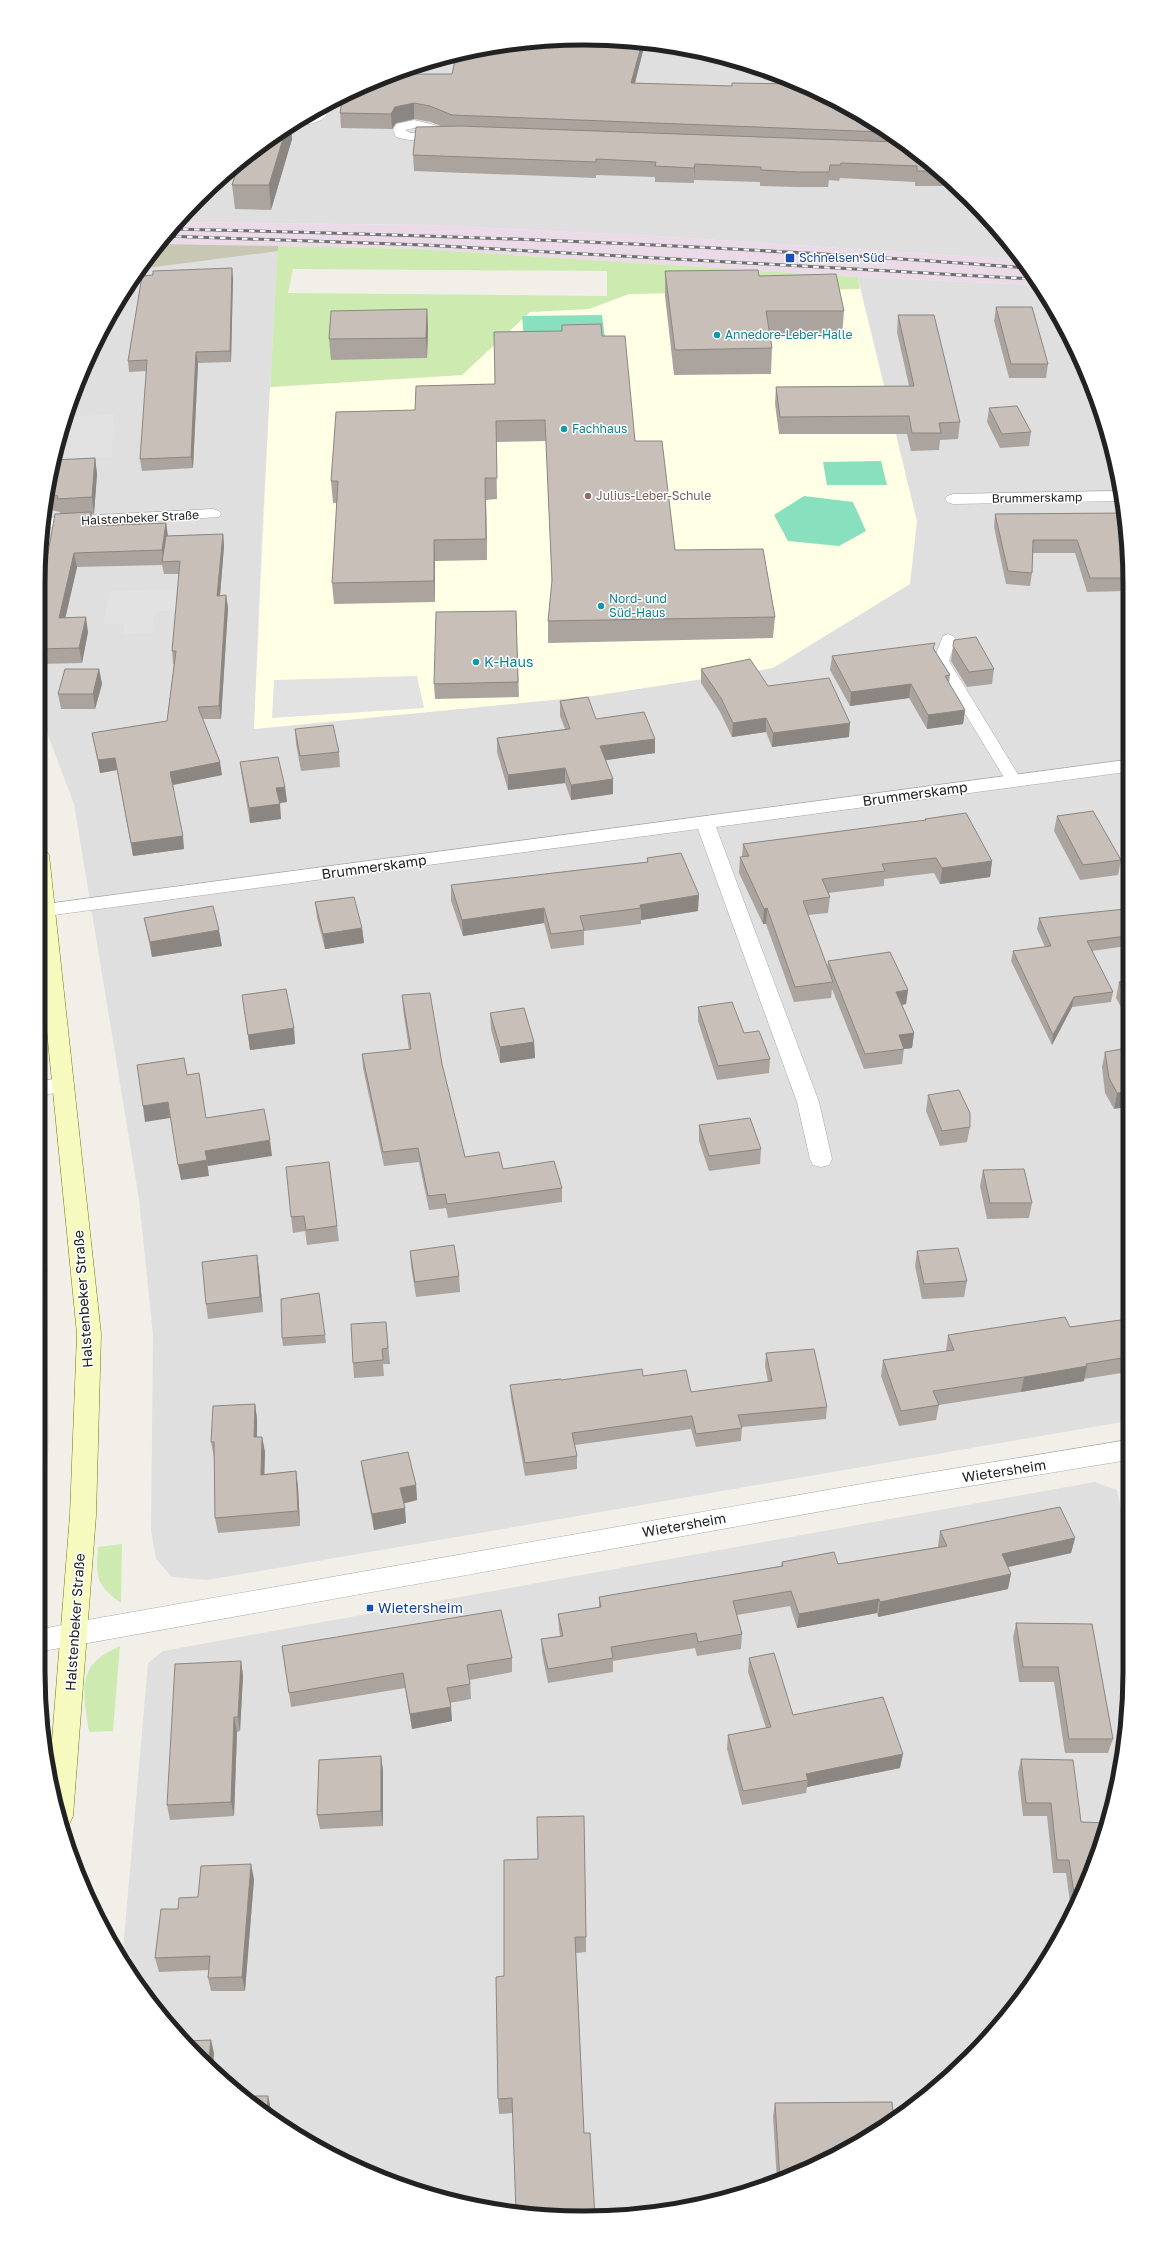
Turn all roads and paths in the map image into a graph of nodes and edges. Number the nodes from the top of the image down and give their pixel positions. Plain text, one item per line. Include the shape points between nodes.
1 (447, 136) edge
2 (461, 136) edge
3 (1115, 496) edge
4 (953, 499) dead end
5 (213, 514) dead end
6 (49, 523) edge
7 (948, 639) dead end
8 (1123, 766) edge
9 (1014, 781) junction
10 (705, 823) junction
11 (45, 911) edge
12 (45, 936) edge
13 (63, 1085) junction
14 (45, 1087) edge
15 (821, 1159) dead end
16 (1123, 1451) edge
17 (76, 1633) junction
18 (45, 1640) edge
19 (60, 1801) edge

1 - 2 street
3 - 4 street, Brummerskamp
5 - 6 street, Halstenbeker Straße
7 - 9 lane via 941,661
8 - 9 street, Brummerskamp
9 - 10 street, Brummerskamp
10 - 11 street, Brummerskamp
10 - 15 street via 808,1102
12 - 13 street, Halstenbeker Straße
13 - 14 street
13 - 17 street, Halstenbeker Straße via 89,1334
16 - 17 street, Wietersheim via 867,1493
17 - 18 street, Wietersheim
17 - 19 street, Halstenbeker Straße

